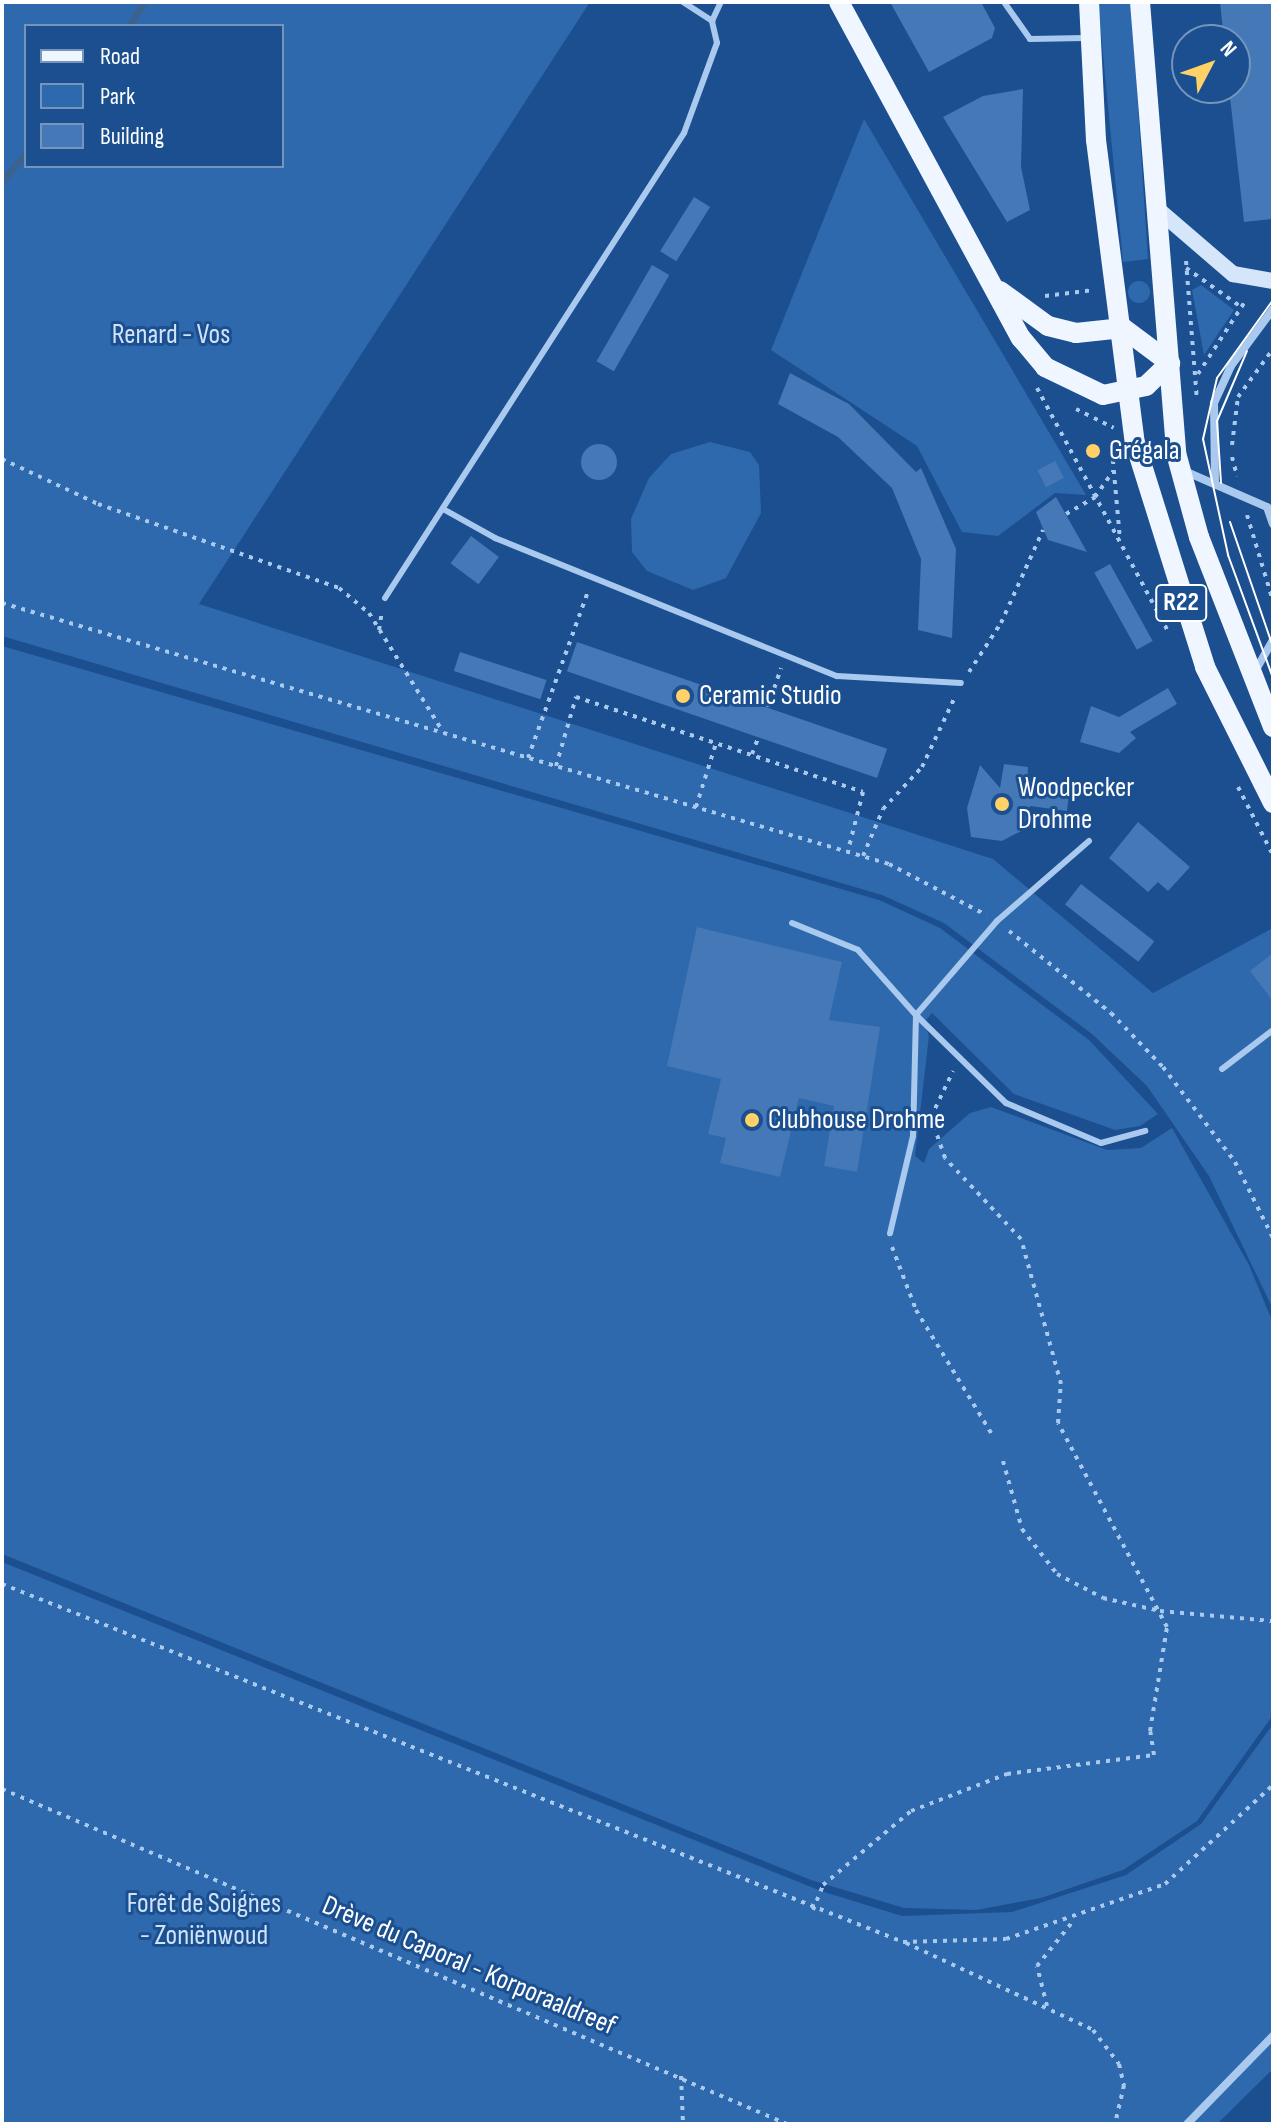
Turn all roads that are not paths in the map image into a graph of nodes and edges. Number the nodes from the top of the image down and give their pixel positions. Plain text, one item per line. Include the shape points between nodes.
1 (683, 2) edge
2 (721, 2) edge
3 (839, 2) edge
4 (1004, 2) edge
5 (1089, 2) edge
6 (1140, 2) edge
7 (712, 21) junction
8 (1090, 38) junction
9 (1155, 207) junction
10 (1273, 281) edge
11 (998, 290) junction
12 (1273, 309) edge
13 (1123, 328) junction
14 (1170, 363) junction
15 (1129, 389) junction
16 (1180, 470) junction
17 (1215, 482) junction
18 (443, 509) junction
19 (1273, 524) edge
20 (385, 598) dead end
21 (1273, 640) edge
22 (1252, 677) junction
23 (961, 683) dead end
24 (1273, 727) edge
25 (1273, 803) edge
26 (1089, 841) dead end
27 (792, 923) dead end
28 (916, 1015) junction
29 (1273, 1030) edge
30 (1222, 1069) dead end
31 (1145, 1131) dead end
32 (890, 1233) road end
33 (1273, 2036) edge
34 (1187, 2124) edge

1 - 7 lane
2 - 7 lane
3 - 11 main road
4 - 8 lane via 1030,39
5 - 8 main road
6 - 9 main road
7 - 18 lane via 717,43 684,133
8 - 13 main road
9 - 10 street via 1233,274
9 - 14 main road
11 - 13 main road via 1048,326 1076,333
11 - 15 main road via 1021,338 1045,367 1090,393
12 - 17 street via 1231,366 1214,403
13 - 14 main road
13 - 15 main road
14 - 15 main road via 1146,386
14 - 16 main road, R22
15 - 25 main road, R22 via 1135,443 1174,583 1205,667
16 - 17 street
16 - 22 main road, R22
17 - 19 street via 1267,507
18 - 20 lane
18 - 23 lane via 593,578 837,676
21 - 22 street
22 - 24 main road, R22
26 - 28 lane via 997,921
27 - 28 lane via 858,950
28 - 31 lane via 1006,1103 1078,1134 1124,1142
28 - 32 lane via 913,1136
29 - 30 lane
33 - 34 street

